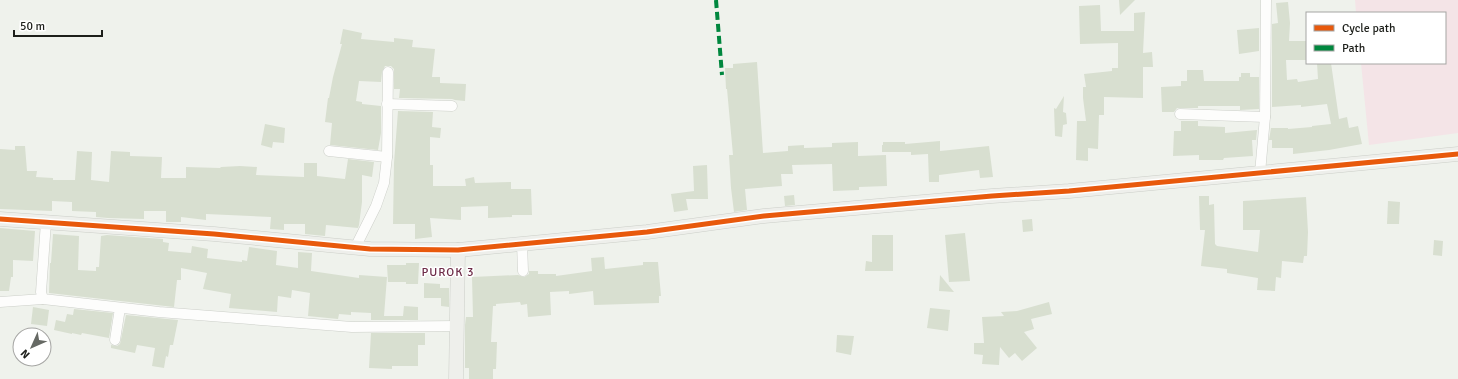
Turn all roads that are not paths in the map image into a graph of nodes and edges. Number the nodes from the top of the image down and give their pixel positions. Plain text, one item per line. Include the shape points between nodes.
1 (1266, 0) edge
2 (388, 72) dead end
3 (387, 104) junction
4 (452, 106) dead end
5 (1180, 114) dead end
6 (1265, 117) junction
7 (330, 151) dead end
8 (1458, 154) edge
9 (386, 157) junction
10 (1260, 173) junction
11 (0, 219) edge
12 (46, 222) junction
13 (522, 243) junction
14 (355, 248) junction
15 (458, 250) junction
16 (523, 270) dead end
17 (43, 299) junction
18 (0, 302) edge
19 (120, 308) junction
20 (457, 326) junction
21 (115, 340) dead end
22 (456, 379) edge

1 - 6 street
2 - 3 street
3 - 4 street
3 - 9 street
5 - 6 street
6 - 10 street
7 - 9 street
8 - 10 street
9 - 14 street via 384,183 376,206
10 - 13 street via 764,216 647,232
11 - 12 street
12 - 14 street via 214,234
12 - 17 street via 40,292
13 - 15 street
13 - 16 street
14 - 15 street
15 - 20 street
17 - 18 street
17 - 19 street
19 - 20 street via 352,327
19 - 21 street
20 - 22 street

